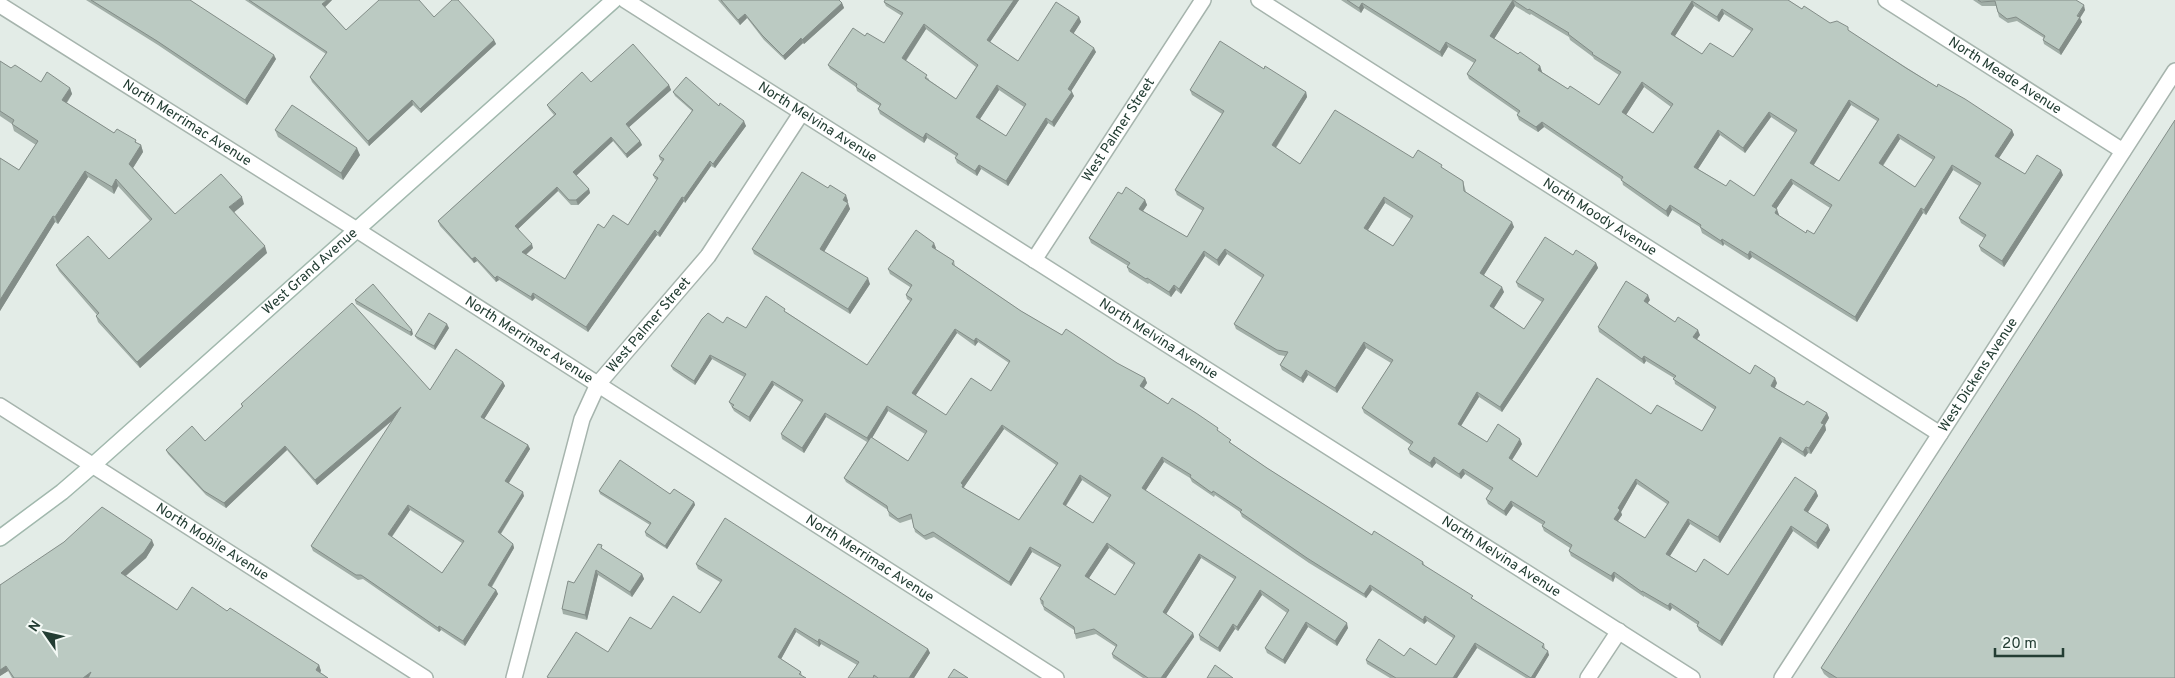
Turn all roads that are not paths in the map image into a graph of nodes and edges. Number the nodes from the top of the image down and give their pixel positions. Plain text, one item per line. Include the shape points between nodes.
1 (614, 0) edge
2 (625, 0) edge
3 (1203, 0) edge
4 (1259, 0) edge
5 (1886, 0) edge
6 (0, 5) edge
7 (2175, 71) edge
8 (802, 112) junction
9 (2123, 152) junction
10 (357, 230) junction
11 (1034, 260) junction
12 (598, 384) junction
13 (0, 406) edge
14 (1940, 434) junction
15 (92, 466) junction
16 (0, 538) edge
17 (1619, 631) junction
18 (425, 678) edge
19 (514, 678) edge
20 (1056, 678) edge
21 (1588, 678) edge
22 (1692, 678) edge
23 (1782, 678) edge

1 - 10 street, West Grand Avenue
2 - 8 street, North Melvina Avenue
3 - 11 street, West Palmer Street
4 - 14 street, North Moody Avenue
5 - 9 street, North Meade Avenue
6 - 10 street, North Merrimac Avenue
7 - 9 street, West Dickens Avenue
8 - 11 street, North Melvina Avenue
8 - 12 street, West Palmer Street via 708,256
9 - 14 street, West Dickens Avenue
10 - 12 street, North Merrimac Avenue
10 - 15 street, West Grand Avenue
11 - 17 street, North Melvina Avenue
12 - 19 street, West Palmer Street via 582,419
12 - 20 street, North Merrimac Avenue
13 - 15 street, North Mobile Avenue
14 - 23 street, West Dickens Avenue
15 - 16 street, West Grand Avenue
15 - 18 street, North Mobile Avenue
17 - 21 street
17 - 22 street, North Melvina Avenue

